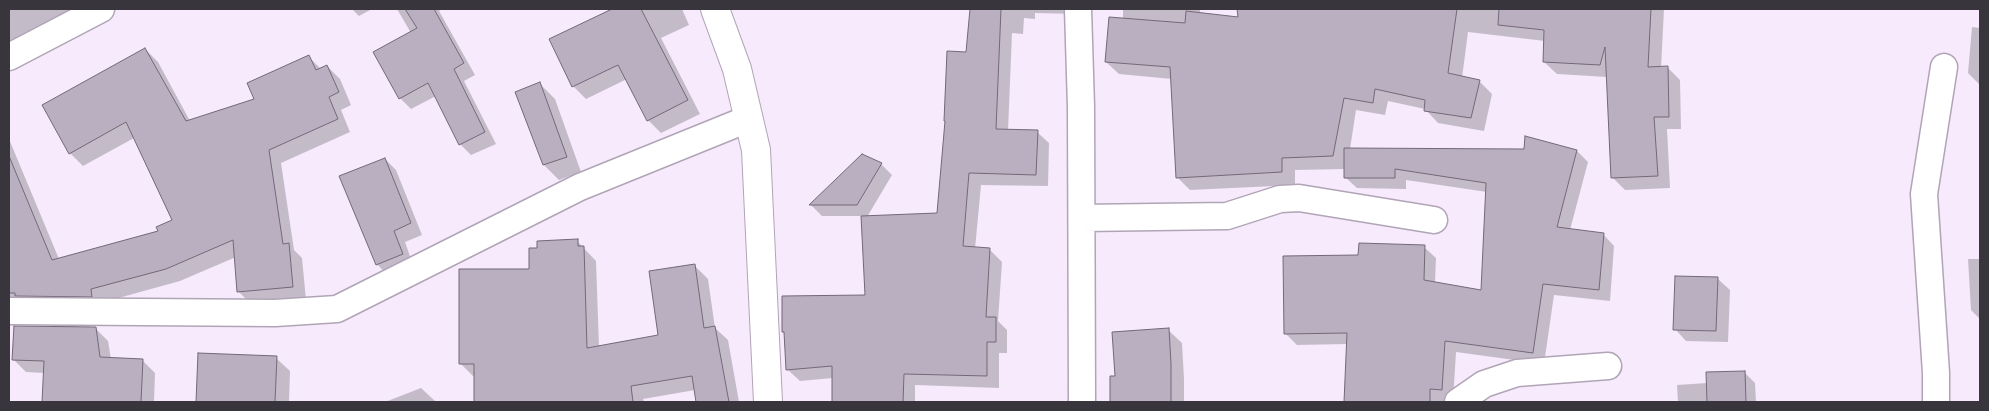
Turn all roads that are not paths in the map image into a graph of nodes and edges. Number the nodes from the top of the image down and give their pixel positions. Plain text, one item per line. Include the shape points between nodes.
1 (101, 9) edge
2 (715, 9) edge
3 (1078, 9) edge
4 (9, 57) edge
5 (1944, 67) dead end
6 (748, 119) junction
7 (1082, 218) junction
8 (1434, 220) dead end
9 (9, 311) edge
10 (1608, 366) dead end
11 (768, 402) edge
12 (1082, 402) edge
13 (1458, 402) edge
14 (1936, 402) edge

1 - 4 street
2 - 6 street via 737,69
3 - 7 street
5 - 14 street via 1924,194
6 - 9 street via 580,187 337,308 275,313
6 - 11 street via 756,150
7 - 8 street via 1227,216 1280,198 1299,198
7 - 12 street
10 - 13 street via 1517,373 1484,384

